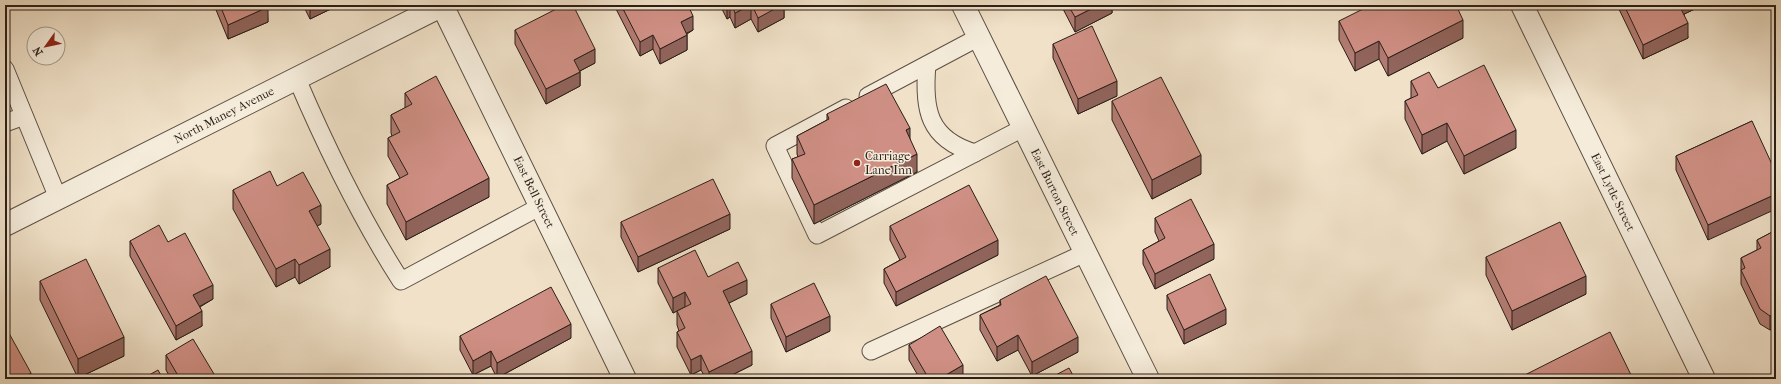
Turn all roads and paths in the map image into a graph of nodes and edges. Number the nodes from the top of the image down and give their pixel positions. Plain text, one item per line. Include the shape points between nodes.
1 (443, 5) edge
2 (963, 5) edge
3 (1522, 5) edge
4 (979, 37) junction
5 (927, 65) junction
6 (5, 69) edge
7 (297, 79) junction
8 (24, 116) junction
9 (5, 124) edge
10 (1023, 128) junction
11 (975, 153) junction
12 (58, 198) junction
13 (540, 206) junction
14 (5, 225) edge
15 (1085, 253) junction
16 (871, 351) dead end
17 (625, 379) edge
18 (1148, 379) edge
19 (1704, 379) edge

1 - 7 street, North Maney Avenue
1 - 13 street, East Bell Street
2 - 4 street, East Burton Street
3 - 19 street, East Lytle Street
4 - 5 lane
4 - 10 street, East Burton Street
5 - 11 lane via 925,92 937,130 960,149
5 - 11 lane via 775,146 816,234
6 - 8 lane
7 - 12 street, North Maney Avenue
7 - 13 lane via 325,144 374,239 401,281
8 - 9 lane
8 - 12 lane
10 - 11 lane
10 - 15 street, East Burton Street
12 - 14 street, North Maney Avenue
13 - 17 street, East Bell Street
15 - 16 lane
15 - 18 street, East Burton Street

